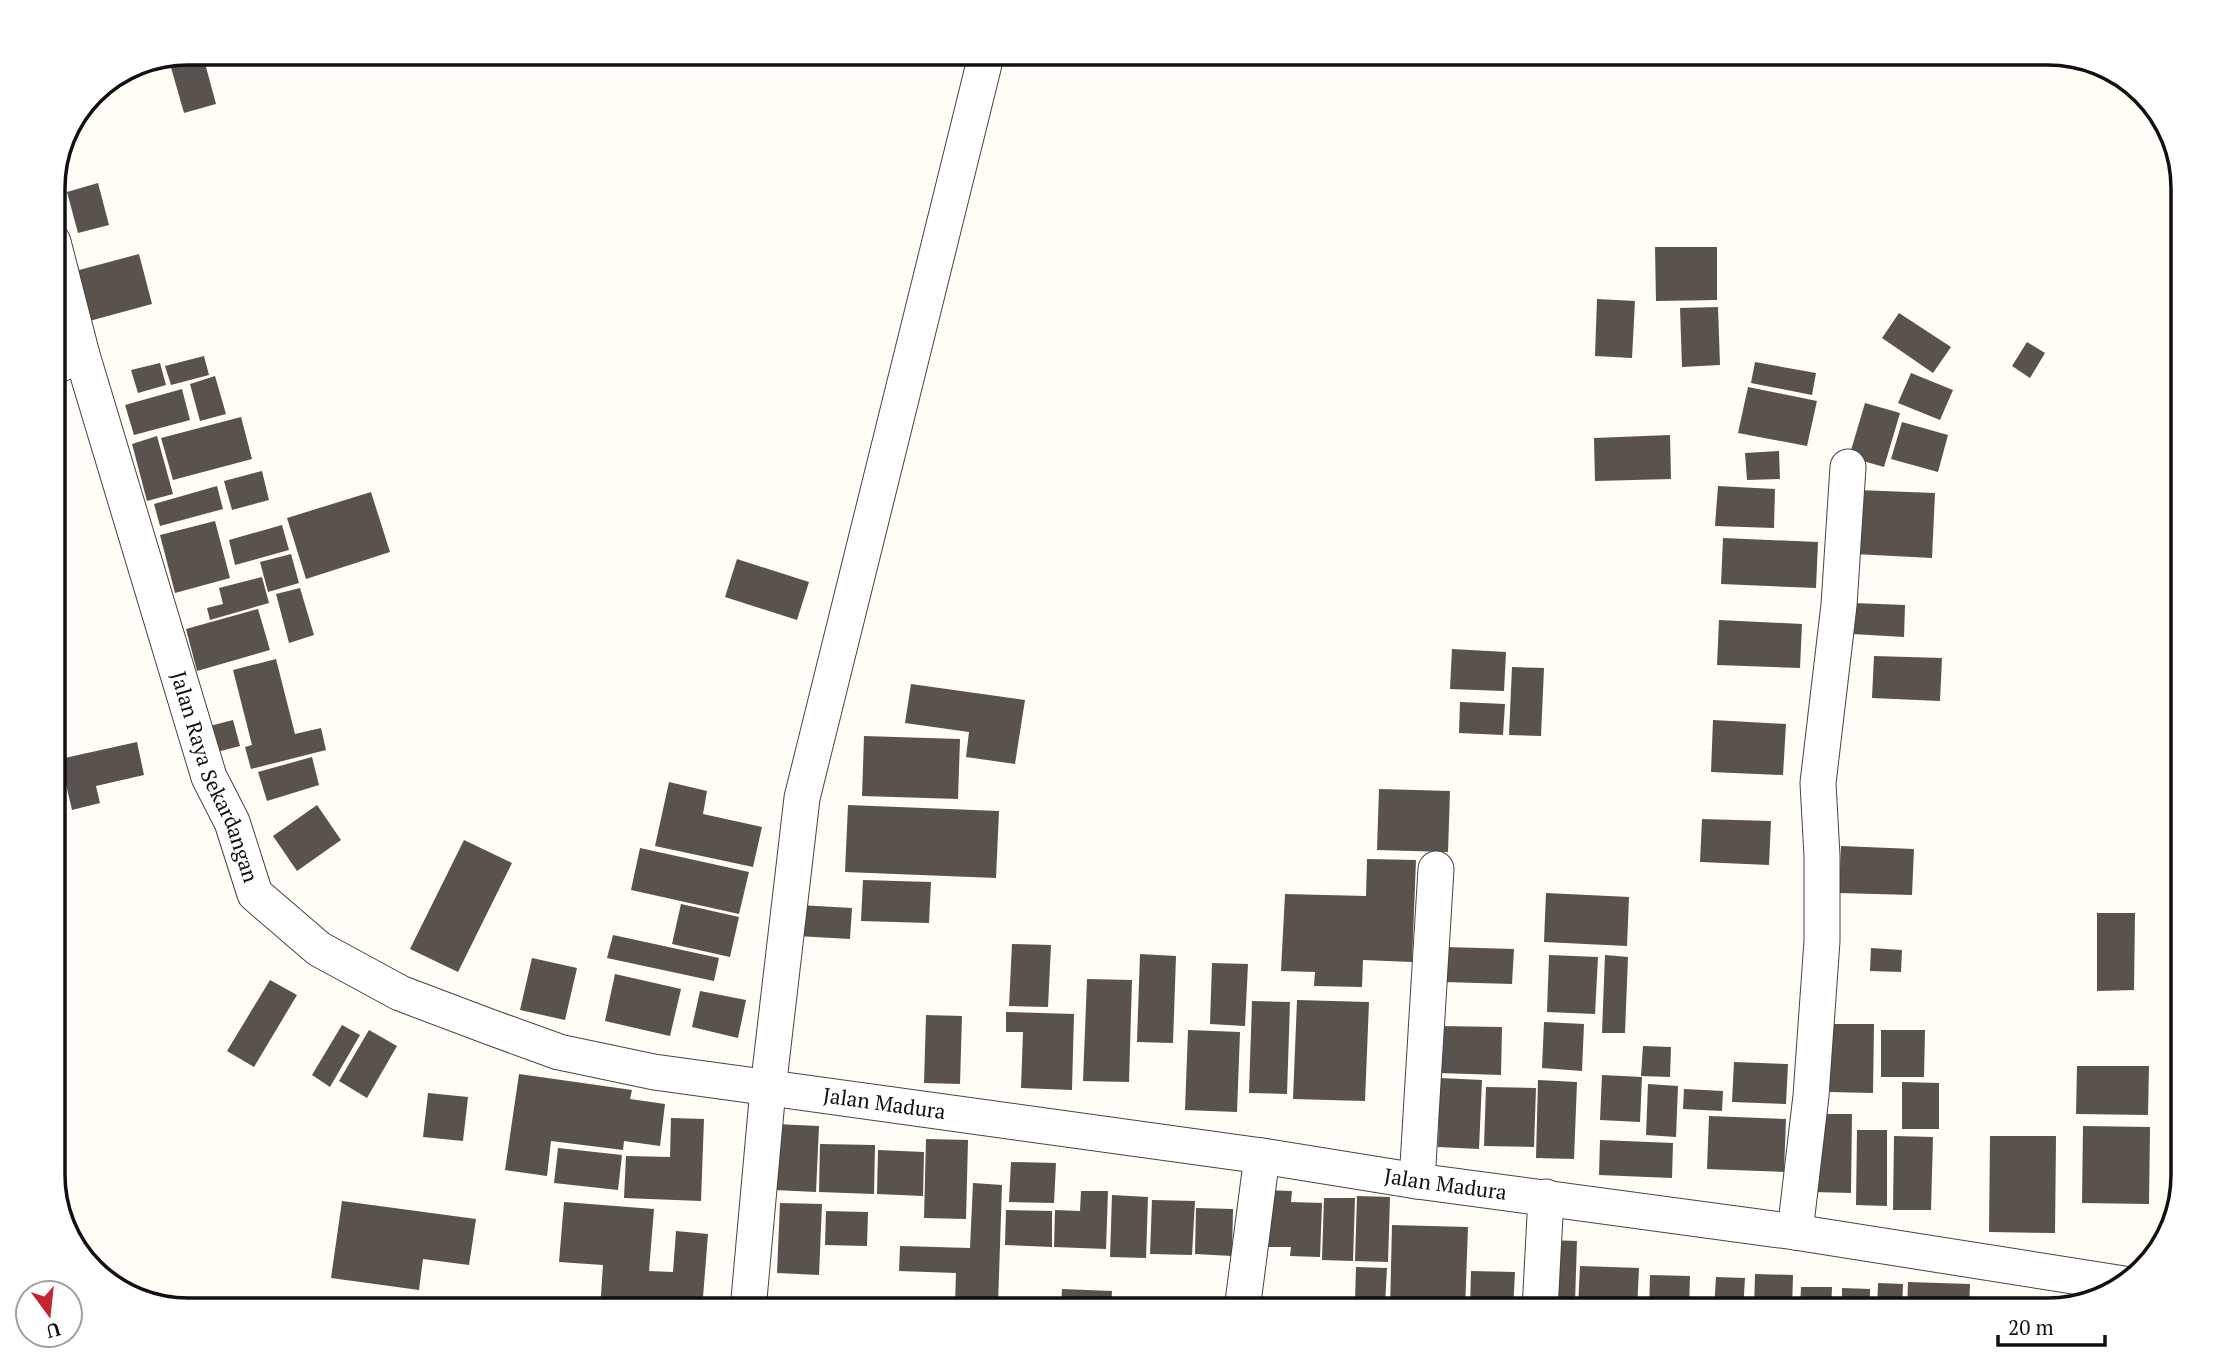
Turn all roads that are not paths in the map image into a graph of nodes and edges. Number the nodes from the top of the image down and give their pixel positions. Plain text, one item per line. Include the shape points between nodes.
1 (984, 65) edge
2 (67, 361) edge
3 (1848, 467) dead end
4 (1436, 869) dead end
5 (768, 1089) junction
6 (1262, 1156) junction
7 (1417, 1181) junction
8 (1546, 1197) junction
9 (1795, 1232) junction
10 (2110, 1282) edge
11 (749, 1298) edge
12 (1244, 1298) edge
13 (1541, 1298) edge

1 - 5 street via 802,798
2 - 5 street, Jalan Raya Sekardangan via 209,777 232,822 255,894 319,949 400,993 559,1052
3 - 9 street via 1839,605 1818,783 1822,941
4 - 7 street
5 - 6 street, Jalan Madura
5 - 11 street
6 - 7 street, Jalan Madura
6 - 12 street
7 - 8 street, Jalan Madura
8 - 9 street, Jalan Madura
8 - 13 street
9 - 10 street, Jalan Madura

